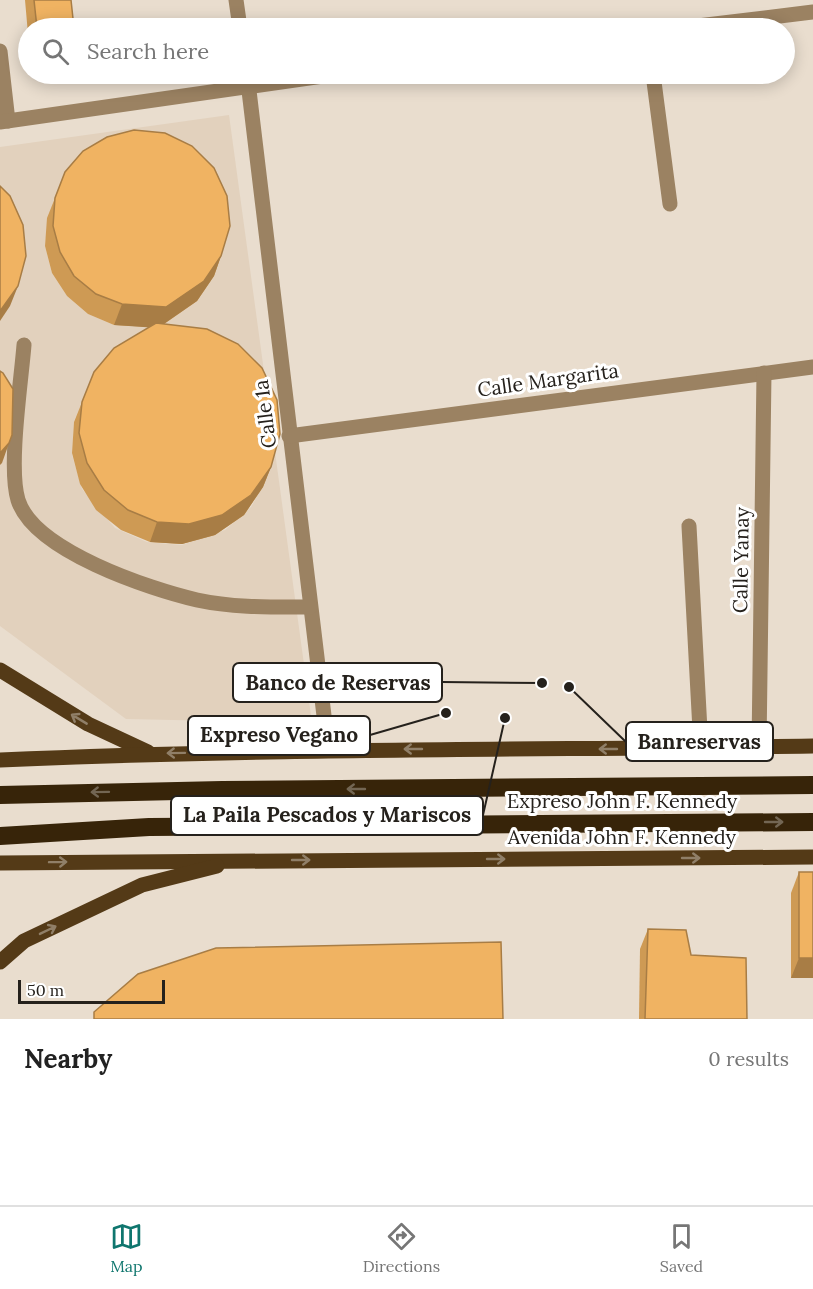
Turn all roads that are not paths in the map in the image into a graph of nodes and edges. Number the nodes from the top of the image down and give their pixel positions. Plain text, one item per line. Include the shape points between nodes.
1 (236, 0) edge
2 (813, 12) edge
3 (239, 18) edge
4 (764, 18) edge
5 (0, 51) edge
6 (218, 84) edge
7 (248, 84) edge
8 (654, 84) edge
9 (4, 121) edge
10 (670, 204) dead end
11 (24, 345) dead end
12 (813, 367) edge
13 (764, 373) junction
14 (289, 436) junction
15 (689, 526) dead end
16 (310, 606) junction
17 (0, 670) edge
18 (813, 746) edge
19 (759, 747) junction
20 (328, 749) junction
21 (701, 749) junction
22 (151, 753) junction
23 (0, 760) edge
24 (813, 785) edge
25 (0, 795) edge
26 (813, 822) edge
27 (0, 836) edge
28 (813, 857) edge
29 (243, 860) junction
30 (0, 863) edge
31 (0, 962) edge

1 - 3 street
2 - 4 street
5 - 9 street
6 - 9 street
7 - 14 street, Calle 1a
8 - 10 street
11 - 16 street via 15,461 18,500 31,522 65,550 138,584 198,600 254,608
12 - 13 street, Calle Margarita
13 - 14 street, Calle Margarita
13 - 19 street, Calle Yanay
14 - 16 street, Calle 1a
15 - 21 street
16 - 20 street, Calle 1a
22 -> 17 main road via 88,724
18 - 19 main road
19 - 21 main road
21 -> 20 main road
20 -> 22 main road
22 - 23 main road
24 -> 25 highway, Expreso John F. Kennedy
27 -> 26 highway, Expreso John F. Kennedy via 149,827
29 -> 28 main road, Avenida John F. Kennedy
30 -> 29 main road, Avenida John F. Kennedy
31 -> 29 main road via 24,941 142,885

